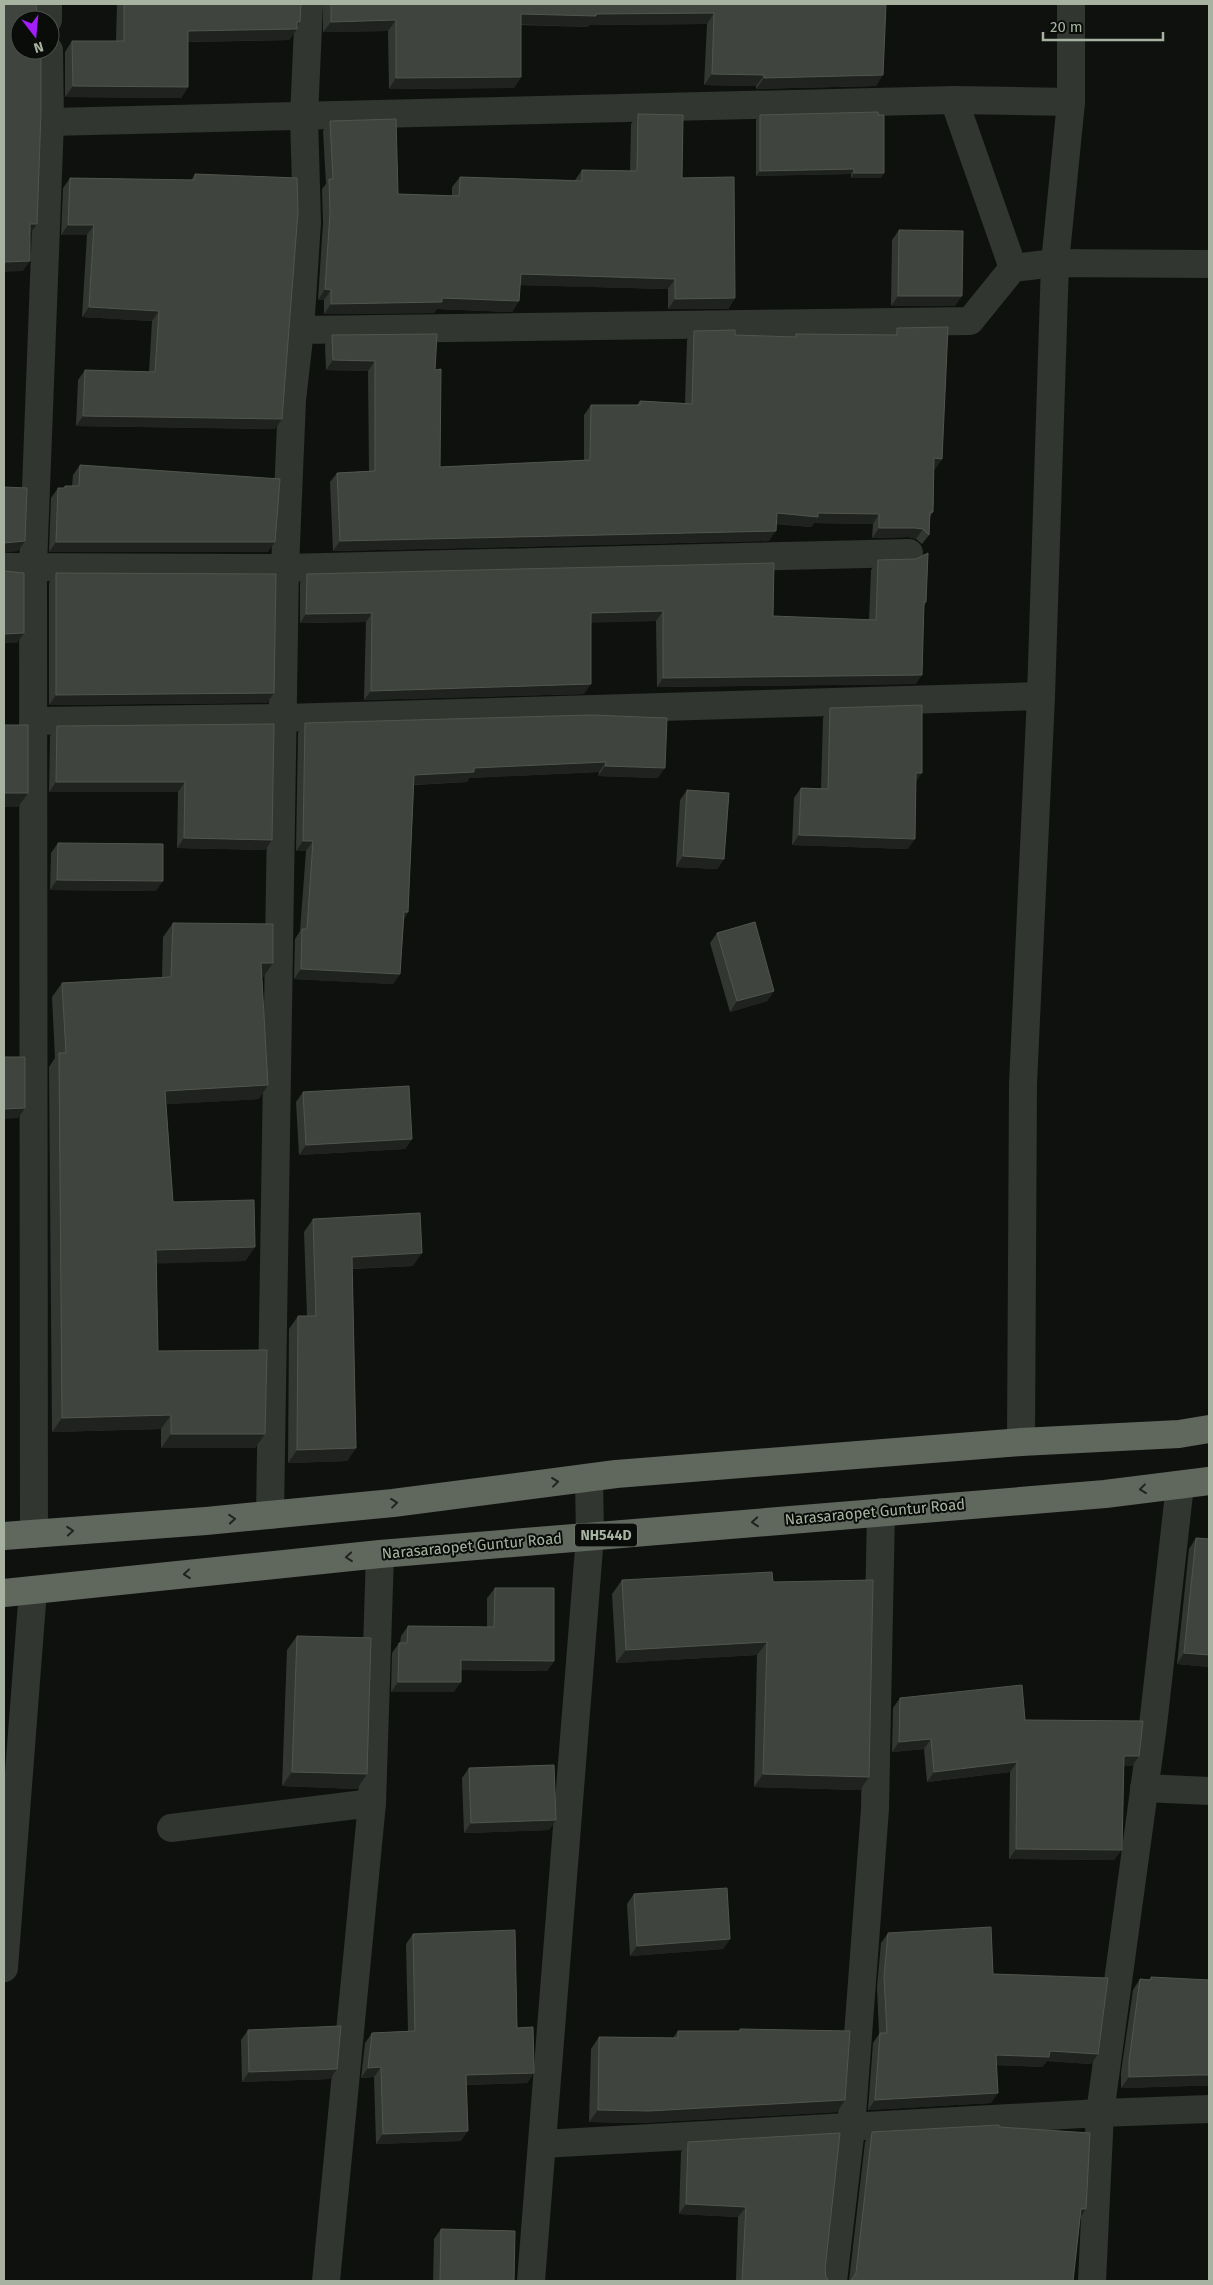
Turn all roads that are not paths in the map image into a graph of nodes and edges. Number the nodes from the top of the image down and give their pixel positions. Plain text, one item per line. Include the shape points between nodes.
1 (309, 4) edge
2 (1071, 4) edge
3 (49, 60) edge
4 (954, 100) junction
5 (1071, 102) junction
6 (304, 117) junction
7 (50, 122) junction
8 (1056, 264) junction
9 (1209, 264) edge
10 (1012, 268) junction
11 (300, 330) junction
12 (909, 553) dead end
13 (33, 566) junction
14 (4, 567) edge
15 (285, 568) junction
16 (1042, 696) junction
17 (284, 718) junction
18 (33, 720) junction
19 (1209, 1429) edge
20 (1021, 1442) junction
21 (589, 1478) junction
22 (1209, 1482) edge
23 (1180, 1485) junction
24 (881, 1512) junction
25 (270, 1515) junction
26 (34, 1534) junction
27 (4, 1536) edge
28 (590, 1536) junction
29 (380, 1554) junction
30 (33, 1590) junction
31 (4, 1593) edge
32 (1144, 1788) junction
33 (1209, 1791) edge
34 (372, 1803) junction
35 (170, 1828) dead end
36 (4, 1968) edge
37 (1209, 2109) edge
38 (1100, 2113) junction
39 (850, 2128) junction
40 (542, 2144) junction
41 (326, 2281) edge
42 (531, 2281) edge
43 (833, 2281) edge
44 (1092, 2281) edge

1 - 6 street
2 - 5 street
3 - 7 street
4 - 5 street
4 - 6 street
4 - 10 street
5 - 8 street
6 - 7 street
6 - 11 street via 307,222
7 - 13 street
8 - 9 street
8 - 10 street
8 - 16 street
10 - 11 street via 970,321
11 - 15 street via 292,400
12 - 15 street
13 - 14 street
13 - 15 street
13 - 18 street
15 - 17 street
16 - 17 street
16 - 20 street via 1023,1084
17 - 18 street
17 - 25 street
18 - 26 street
19 - 20 highway via 1179,1434
20 - 21 highway
25 -> 21 highway
21 - 28 street
22 - 23 highway, Narasaraopet Guntur Road / NH544D
23 -> 24 highway, Narasaraopet Guntur Road / NH544D
23 - 32 street
24 -> 28 highway, Narasaraopet Guntur Road / NH544D
24 - 39 street via 874,1809
26 -> 25 highway
26 - 27 highway
28 - 29 highway, Narasaraopet Guntur Road / NH544D
28 - 40 street
29 -> 30 highway, Narasaraopet Guntur Road / NH544D
29 - 34 street
30 - 31 highway, Narasaraopet Guntur Road / NH544D
30 - 36 street
32 - 33 street
32 - 38 street
34 - 35 street
34 - 41 street
37 - 38 street
38 - 39 street
38 - 44 street
39 - 40 street
39 - 43 street
40 - 42 street

